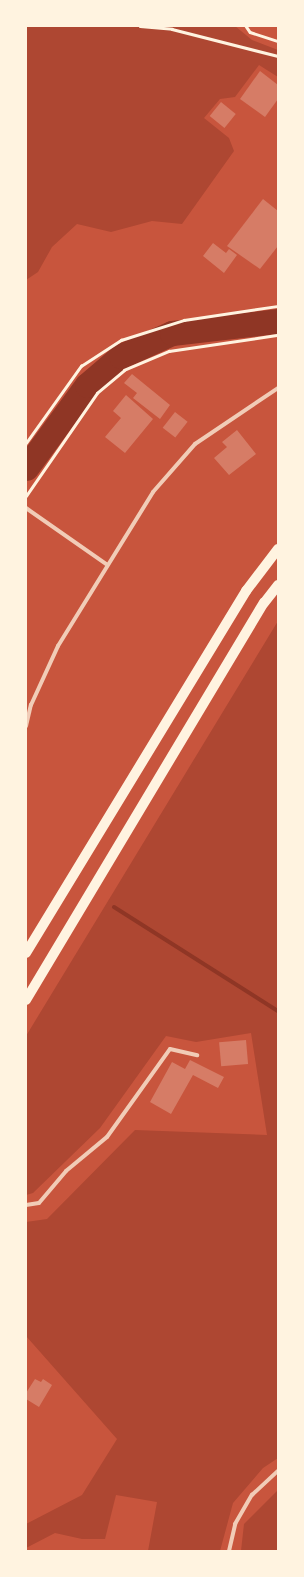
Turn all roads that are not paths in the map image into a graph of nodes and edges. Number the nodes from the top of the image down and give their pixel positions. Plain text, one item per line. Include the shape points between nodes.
1 (278, 388) edge
2 (26, 508) edge
3 (278, 549) edge
4 (106, 564) junction
5 (278, 585) edge
6 (26, 726) edge
7 (26, 953) edge
8 (26, 1000) edge
9 (197, 1055) dead end
10 (26, 1205) edge
11 (278, 1471) edge
12 (229, 1551) edge

1 - 4 street via 195,444 153,492
2 - 4 street
3 - 7 main road via 246,591
4 - 6 street via 58,646 31,705
5 - 8 main road via 264,603
9 - 10 street via 170,1049 107,1137 66,1171 38,1203
11 - 12 street via 252,1495 235,1524

